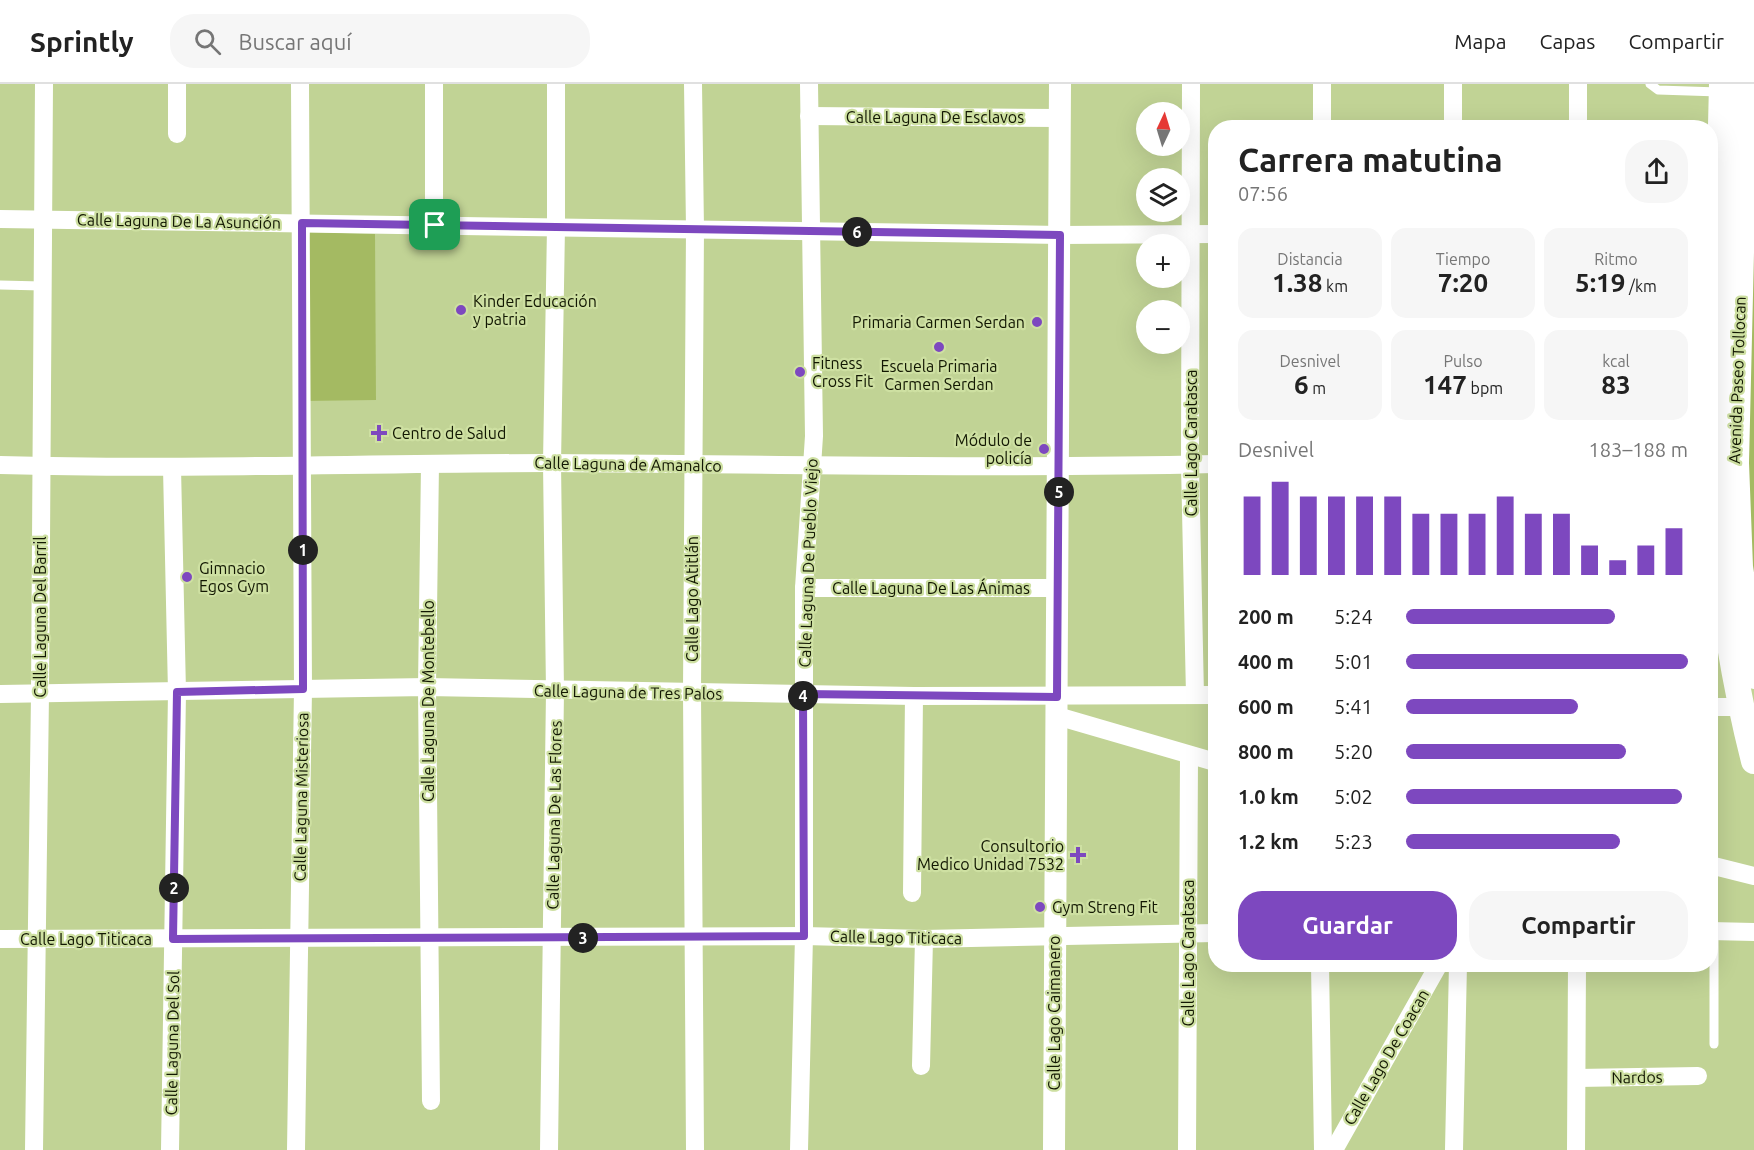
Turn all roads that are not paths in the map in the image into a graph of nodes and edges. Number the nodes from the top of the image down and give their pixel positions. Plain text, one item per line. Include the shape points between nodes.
1 (44, 84) edge
2 (177, 84) edge
3 (300, 84) edge
4 (434, 84) edge
5 (556, 84) edge
6 (693, 84) edge
7 (809, 84) edge
8 (1060, 84) edge
9 (1191, 84) edge
10 (1322, 84) edge
11 (1453, 84) edge
12 (1578, 84) edge
13 (1650, 84) edge
14 (1729, 87) edge
15 (809, 116) junction
16 (1060, 117) junction
17 (1322, 120) edge
18 (1453, 120) edge
19 (1578, 120) edge
20 (177, 134) dead end
21 (1718, 188) edge
22 (0, 219) edge
23 (42, 220) junction
24 (302, 223) junction
25 (435, 225) junction
26 (556, 227) junction
27 (695, 229) junction
28 (809, 232) junction
29 (1191, 234) junction
30 (1208, 234) edge
31 (1060, 235) junction
32 (0, 285) edge
33 (42, 286) junction
34 (552, 463) junction
35 (430, 464) junction
36 (1059, 464) junction
37 (1190, 464) junction
38 (1208, 464) edge
39 (0, 465) edge
40 (303, 465) junction
41 (810, 465) junction
42 (41, 466) junction
43 (692, 466) junction
44 (172, 468) junction
45 (1718, 527) edge
46 (1728, 568) junction
47 (804, 588) junction
48 (1057, 588) junction
49 (1754, 674) edge
50 (427, 687) junction
51 (303, 689) junction
52 (555, 691) junction
53 (177, 692) junction
54 (692, 693) junction
55 (0, 694) edge
56 (40, 694) junction
57 (803, 694) junction
58 (1195, 695) junction
59 (1208, 695) edge
60 (914, 696) junction
61 (1057, 706) junction
62 (1718, 707) edge
63 (1740, 707) junction
64 (1189, 756) junction
65 (1208, 760) edge
66 (1754, 761) edge
67 (1718, 866) edge
68 (1754, 876) edge
69 (912, 892) dead end
70 (1718, 931) edge
71 (1754, 932) edge
72 (1189, 933) junction
73 (1208, 933) edge
74 (1054, 935) junction
75 (804, 936) junction
76 (299, 938) junction
77 (429, 938) junction
78 (552, 938) junction
79 (693, 938) junction
80 (0, 939) edge
81 (37, 939) junction
82 (173, 939) junction
83 (924, 939) junction
84 (1320, 972) edge
85 (1434, 972) edge
86 (1458, 972) edge
87 (1576, 972) edge
88 (1713, 972) edge
89 (1714, 1044) dead end
90 (921, 1066) dead end
91 (1698, 1076) dead end
92 (1576, 1078) junction
93 (431, 1101) dead end
94 (34, 1150) edge
95 (170, 1150) edge
96 (296, 1150) edge
97 (549, 1150) edge
98 (695, 1150) edge
99 (799, 1150) edge
100 (1054, 1150) edge
101 (1187, 1150) edge
102 (1323, 1150) edge
103 (1334, 1150) edge
104 (1454, 1150) edge
105 (1576, 1150) edge

1 - 23 street, Calle Laguna Del Barril
2 - 20 street
3 - 24 street, Calle Laguna Misteriosa
4 - 25 street
5 - 26 street, Calle Laguna De Las Flores
6 - 27 street, Calle Lago Atitlán
7 - 15 street, Calle Laguna De Pueblo Viejo
8 - 16 street, Calle Lago Caimanero
9 - 29 street, Calle Lago Caratasca
10 - 17 street
11 - 18 street
12 - 19 street
13 - 14 lane via 1658,90
14 - 21 main road, Avenida Paseo Tollocan
14 - 46 highway, Avenida Paseo Tollocan via 1734,463
15 - 16 street, Calle Laguna De Esclavos
15 - 28 street, Calle Laguna De Pueblo Viejo
16 - 31 street, Calle Lago Caimanero
22 - 23 street, Calle Laguna De La Asunción
23 - 24 street, Calle Laguna De La Asunción
23 - 33 street, Calle Laguna Del Barril
24 - 25 street, Calle Laguna De La Asunción
24 - 40 street, Calle Laguna Misteriosa
25 - 26 street, Calle Laguna De La Asunción
26 - 27 street, Calle Laguna De La Asunción
26 - 34 street, Calle Laguna De Las Flores
27 - 28 street, Calle Laguna De La Asunción
27 - 43 street, Calle Lago Atitlán
28 - 31 street, Calle Laguna De La Asunción
28 - 41 street, Calle Laguna De Pueblo Viejo via 814,435
29 - 30 street, Calle Laguna De La Asunción
29 - 31 street, Calle Laguna De La Asunción
29 - 37 street, Calle Lago Caratasca
31 - 36 street, Calle Lago Caimanero
32 - 33 lane
33 - 42 street, Calle Laguna Del Barril
34 - 35 street, Calle Laguna de Amanalco
34 - 43 street, Calle Laguna de Amanalco
34 - 52 street, Calle Laguna De Las Flores
35 - 40 street, Calle Laguna de Amanalco
35 - 50 street, Calle Laguna De Montebello
36 - 37 street, Calle Laguna de Amanalco
36 - 41 street, Calle Laguna de Amanalco
36 - 48 street, Calle Lago Caimanero
37 - 38 street, Calle Laguna de Amanalco
37 - 58 street, Calle Lago Caratasca
39 - 42 street, Calle Laguna de Amanalco
40 - 44 street, Calle Laguna de Amanalco
40 - 51 street, Calle Laguna Misteriosa
41 - 43 street, Calle Laguna de Amanalco
41 - 47 street, Calle Laguna De Pueblo Viejo
42 - 44 street, Calle Laguna de Amanalco
42 - 56 street, Calle Laguna Del Barril
43 - 54 street, Calle Lago Atitlán
44 - 53 street, Calle Laguna Del Sol
45 - 46 main road, Avenida Paseo Tollocan
46 - 49 highway, Avenida Paseo Tollocan
46 - 63 main road, Avenida Paseo Tollocan
47 - 48 street, Calle Laguna De Las Ánimas
47 - 57 street, Calle Laguna De Pueblo Viejo
48 - 61 street, Calle Lago Caimanero
50 - 51 street, Calle Laguna de Tres Palos
50 - 52 street, Calle Laguna de Tres Palos
50 - 77 street, Calle Laguna De Montebello
51 - 53 street, Calle Laguna de Tres Palos
51 - 76 street, Calle Laguna Misteriosa
52 - 54 street, Calle Laguna de Tres Palos
52 - 78 street, Calle Laguna De Las Flores
53 - 56 street, Calle Laguna de Tres Palos
53 - 82 street, Calle Laguna Del Sol
54 - 57 street, Calle Laguna de Tres Palos
54 - 79 street, Calle Lago Atitlán
55 - 56 street, Calle Laguna de Tres Palos
56 - 81 street, Calle Laguna Del Barril
57 - 60 street, Calle Laguna de Tres Palos
57 - 75 street, Calle Laguna De Pueblo Viejo
58 - 59 street, Calle Laguna de Tres Palos
58 - 61 street, Calle Laguna de Tres Palos
60 - 61 street, Calle Laguna de Tres Palos
60 - 69 street
61 - 64 street
61 - 74 street, Calle Lago Caimanero
62 - 63 street
63 - 66 main road, Avenida Paseo Tollocan
64 - 65 street
64 - 72 street, Calle Lago Caratasca
67 - 68 street
70 - 71 street
72 - 73 street, Calle Lago Titicaca
72 - 74 street, Calle Lago Titicaca
72 - 101 street, Calle Lago Caratasca
74 - 83 street, Calle Lago Titicaca
74 - 100 street, Calle Lago Caimanero
75 - 79 street, Calle Lago Titicaca
75 - 83 street, Calle Lago Titicaca
75 - 99 street, Calle Laguna De Pueblo Viejo
76 - 77 street, Calle Lago Titicaca
76 - 82 street, Calle Lago Titicaca
76 - 96 street, Calle Laguna Misteriosa
77 - 78 street, Calle Lago Titicaca
77 - 93 street, Calle Laguna De Montebello
78 - 79 street, Calle Lago Titicaca
78 - 97 street, Calle Laguna De Las Flores
79 - 98 street, Calle Lago Atitlán
80 - 81 street, Calle Lago Titicaca
81 - 82 street, Calle Lago Titicaca
81 - 94 street, Calle Laguna Del Barril
82 - 95 street, Calle Laguna Del Sol
83 - 90 street
84 - 102 street
85 - 103 street, Calle Lago De Coacan
86 - 104 street
87 - 92 street
88 - 89 lane
91 - 92 street, Nardos
92 - 105 street

